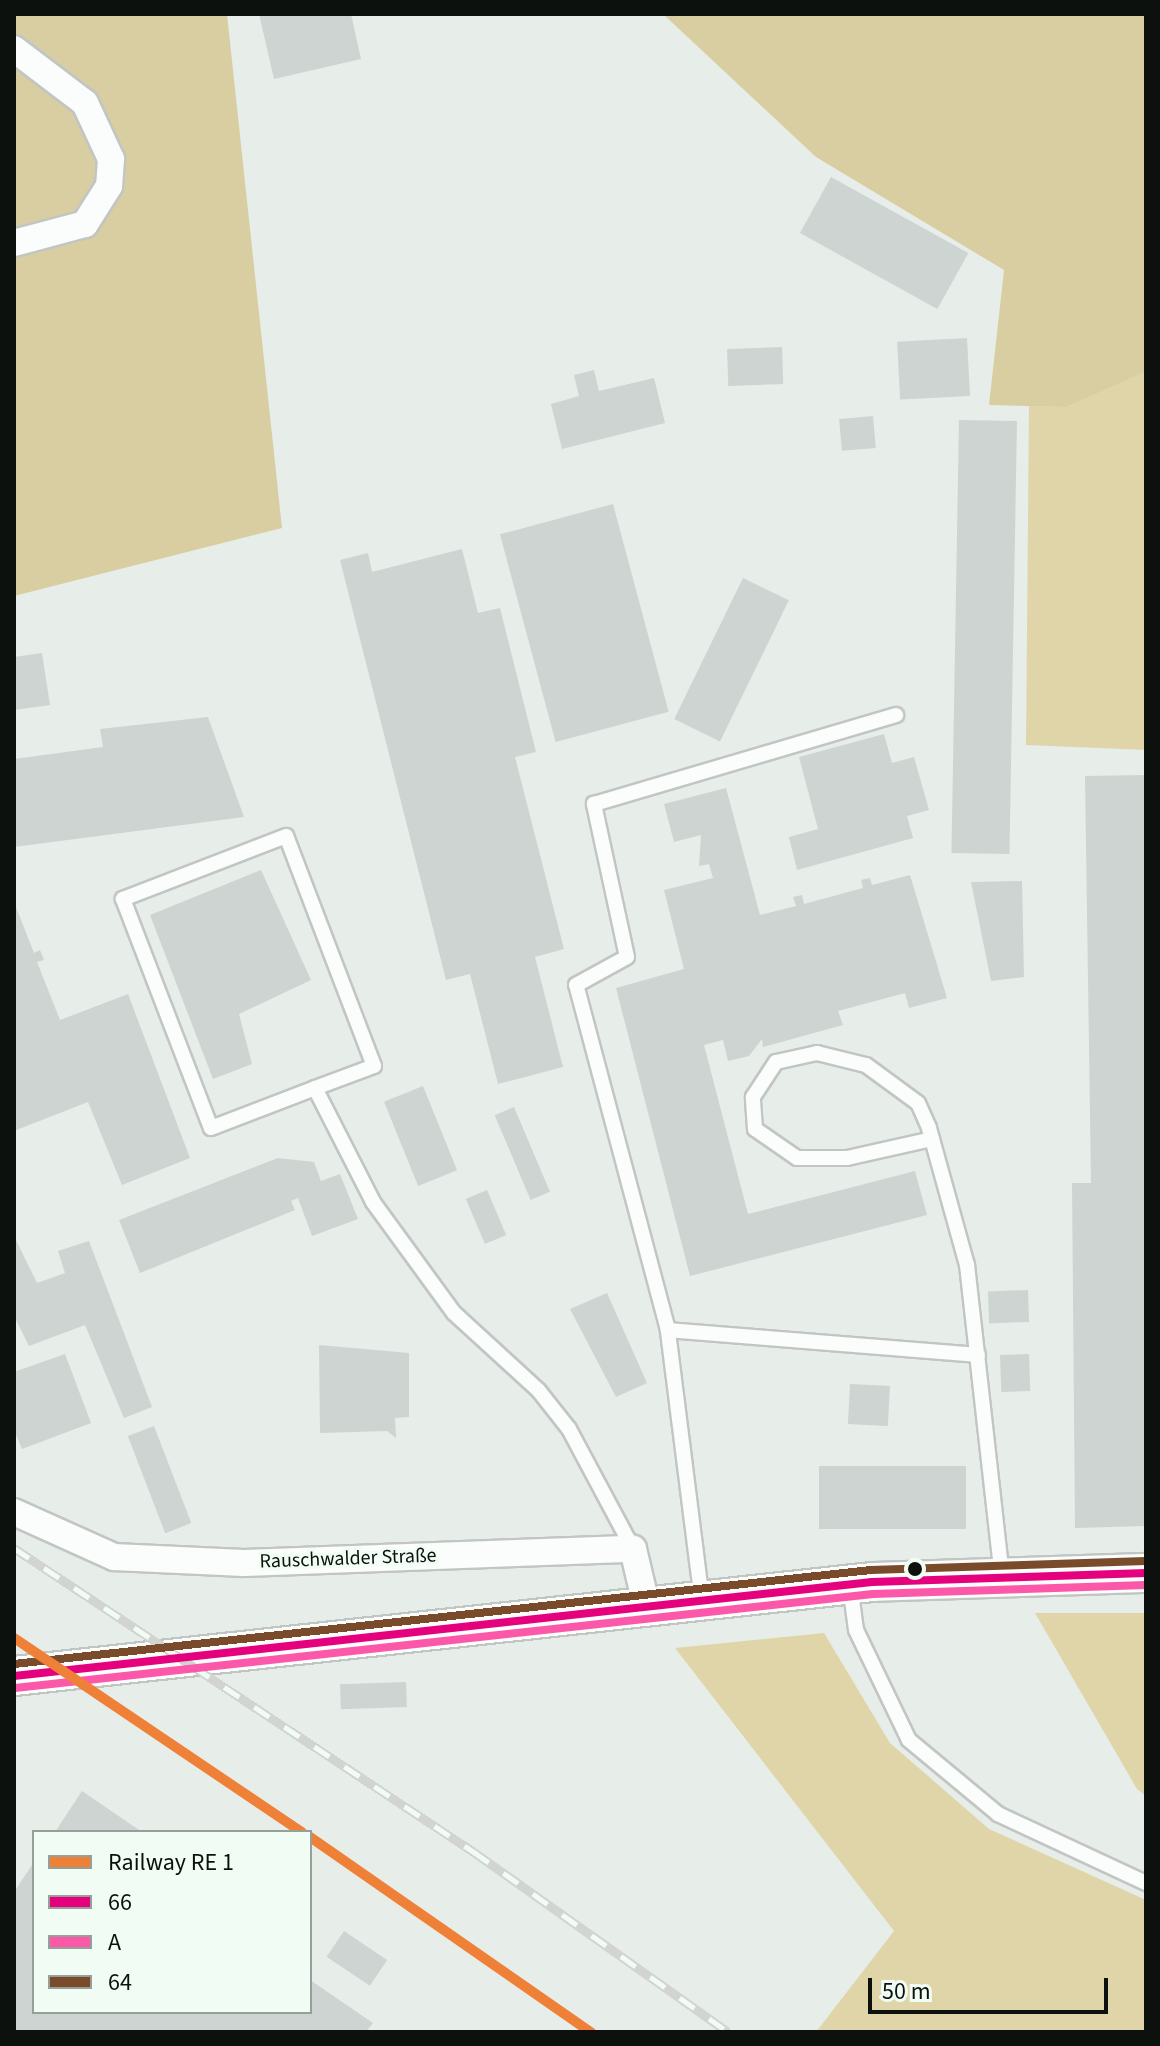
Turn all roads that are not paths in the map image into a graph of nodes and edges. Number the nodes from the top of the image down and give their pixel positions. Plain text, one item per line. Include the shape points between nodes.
1 (14, 49) edge
2 (14, 243) edge
3 (896, 715) dead end
4 (315, 1088) junction
5 (932, 1139) junction
6 (668, 1330) junction
7 (978, 1355) junction
8 (14, 1512) edge
9 (633, 1549) junction
10 (1146, 1573) edge
11 (1002, 1575) junction
12 (850, 1585) junction
13 (702, 1601) junction
14 (647, 1608) junction
15 (14, 1676) edge
16 (1146, 1883) edge

1 - 2 street via 85,103 111,159 109,186 85,224
3 - 6 lane via 594,804 627,957 576,985
4 - 4 lane via 211,1128 123,899 286,836 374,1066
4 - 9 lane via 373,1202 454,1313 539,1391 569,1429
5 - 5 lane via 847,1158 797,1158 755,1129 753,1097 763,1073 791,1055 840,1057 890,1077 918,1103
5 - 7 lane via 967,1265
6 - 7 lane
6 - 13 lane
7 - 11 lane
8 - 9 street, Rauschwalder Straße via 114,1557 244,1563
9 - 14 street
10 - 11 main road
11 - 12 main road
12 - 13 main road
12 - 16 lane via 856,1630 909,1740 998,1814
13 - 14 main road
14 - 15 main road

